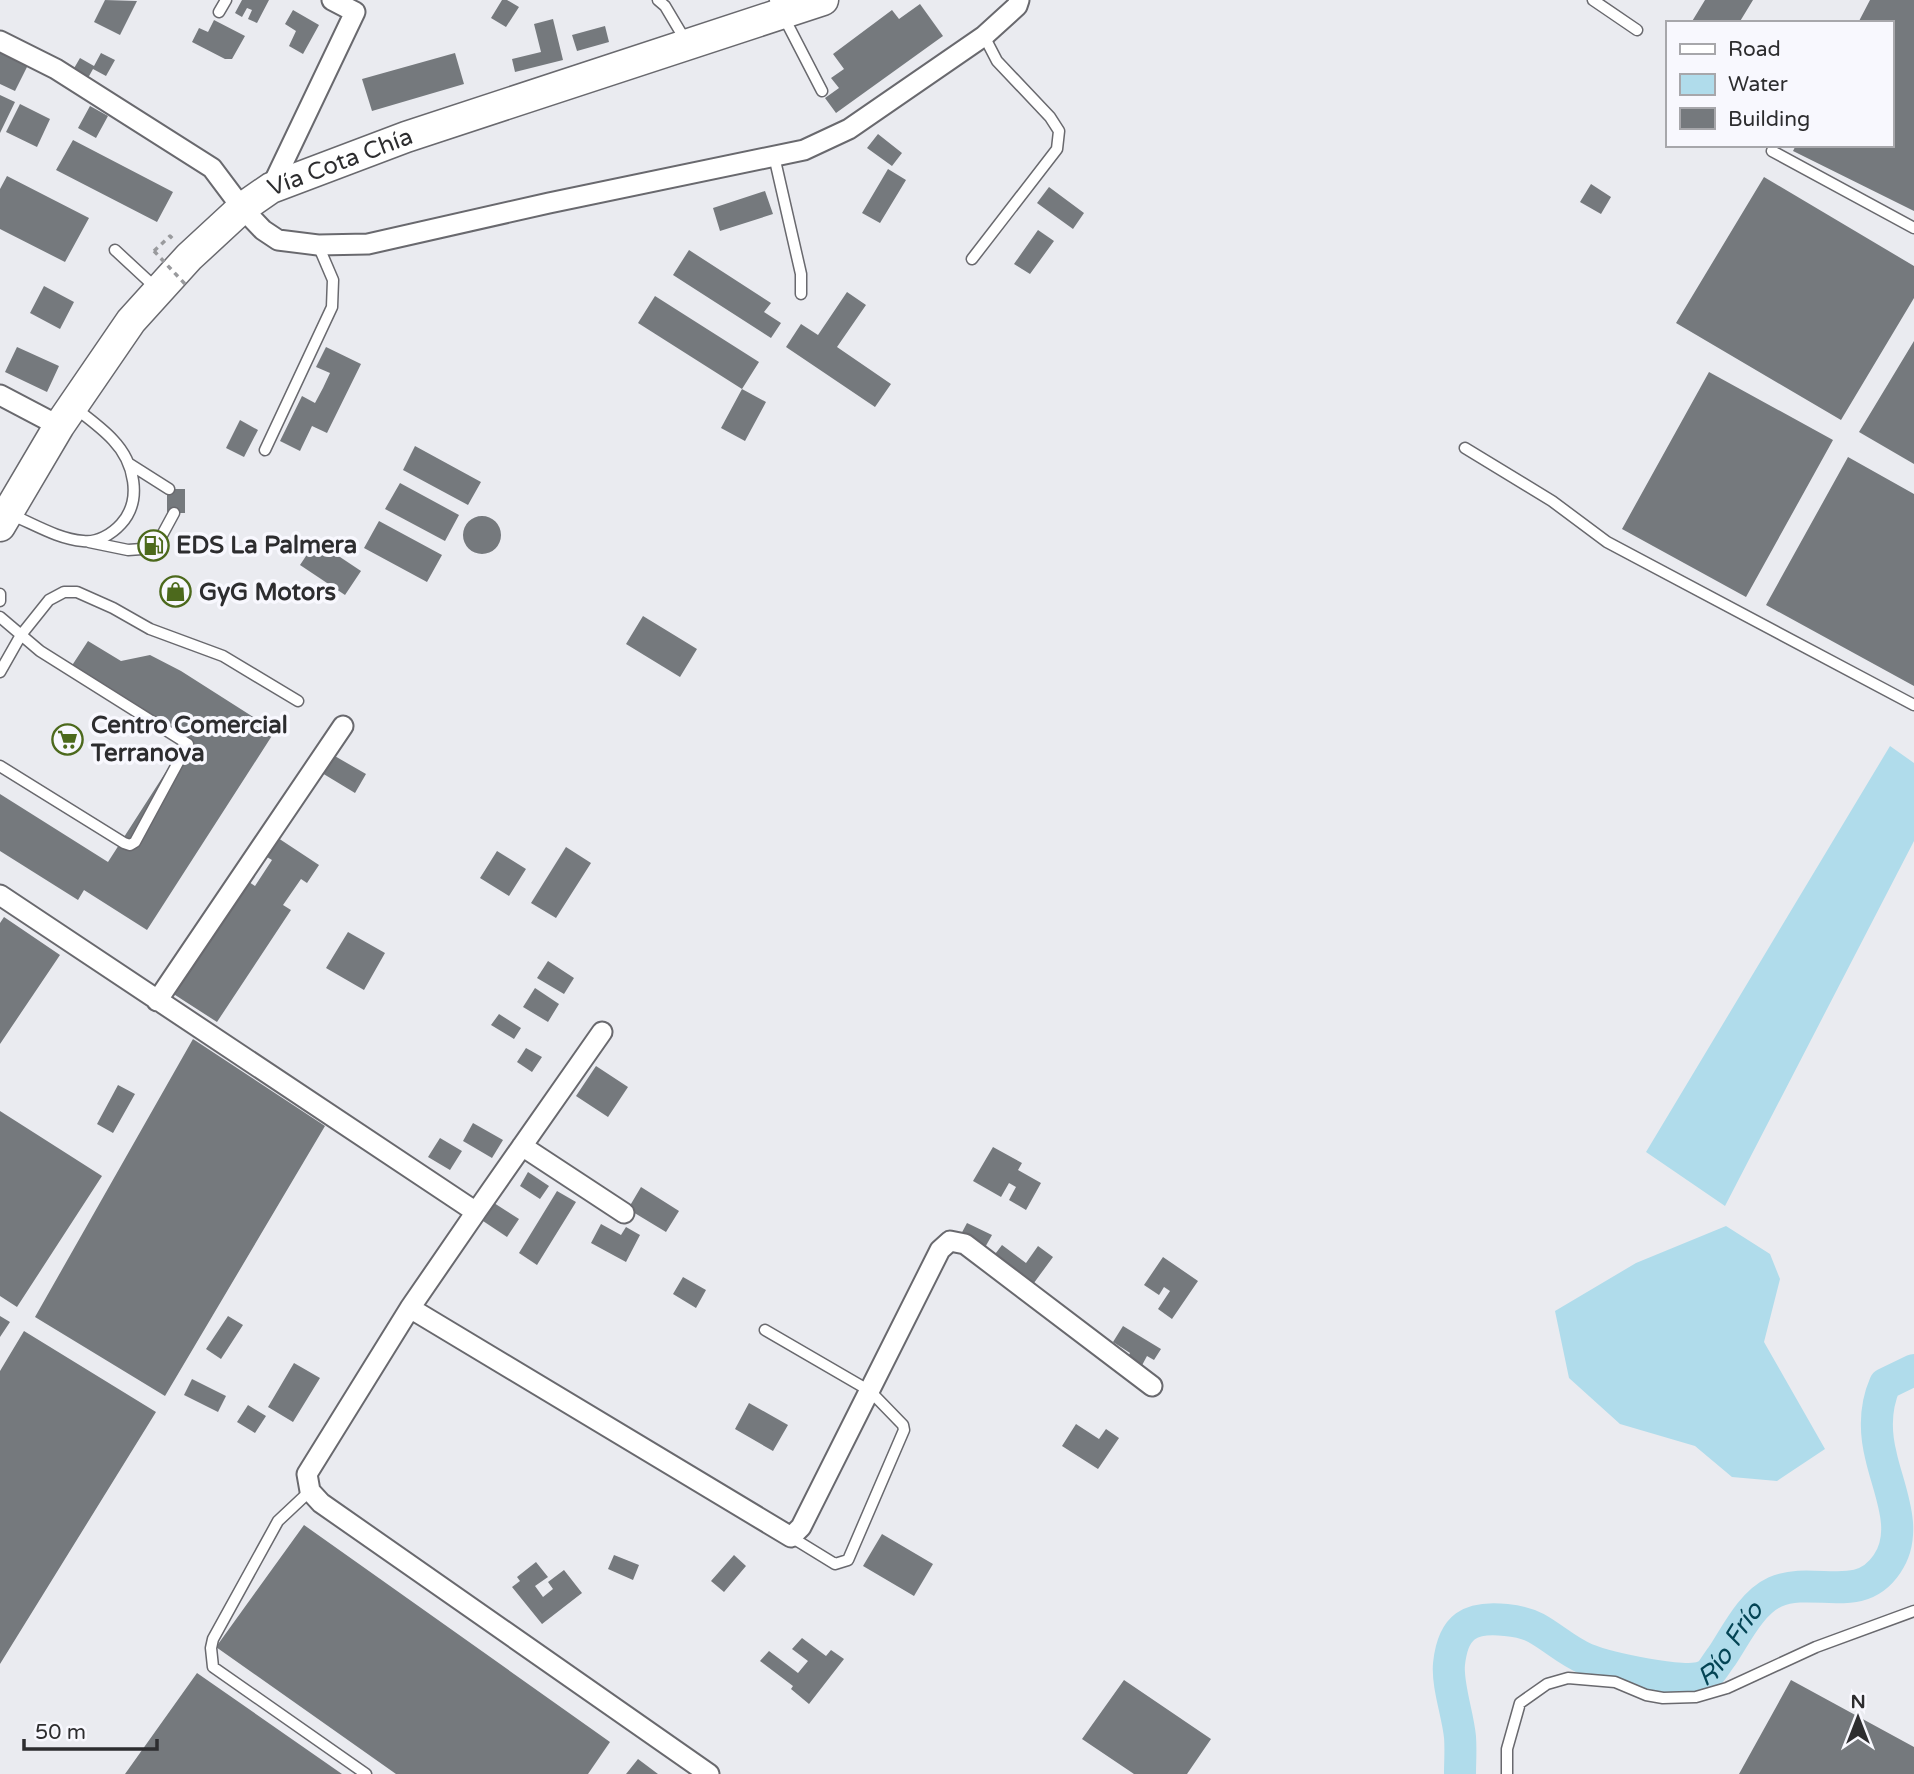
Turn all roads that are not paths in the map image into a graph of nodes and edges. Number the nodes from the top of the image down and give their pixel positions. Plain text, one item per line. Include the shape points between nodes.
1 (226, 0) edge
2 (332, 0) edge
3 (823, 0) edge
4 (1019, 0) edge
5 (1593, 0) edge
6 (664, 2) edge
7 (359, 6) edge
8 (778, 6) edge
9 (219, 12) dead end
10 (1637, 30) dead end
11 (984, 36) junction
12 (0, 41) edge
13 (687, 44) junction
14 (822, 91) dead end
15 (1772, 151) dead end
16 (774, 155) junction
17 (271, 188) junction
18 (242, 208) junction
19 (1914, 228) edge
20 (318, 245) junction
21 (115, 250) dead end
22 (972, 259) dead end
23 (172, 287) junction
24 (801, 294) dead end
25 (0, 395) edge
26 (66, 416) junction
27 (1465, 448) dead end
28 (265, 450) dead end
29 (128, 463) junction
30 (169, 489) dead end
31 (174, 513) dead end
32 (4, 520) edge
33 (162, 537) dead end
34 (85, 542) junction
35 (142, 550) dead end
36 (0, 594) edge
37 (0, 601) edge
38 (0, 617) edge
39 (21, 635) junction
40 (0, 671) edge
41 (298, 701) dead end
42 (1914, 705) edge
43 (344, 726) dead end
44 (0, 766) edge
45 (0, 895) edge
46 (157, 1001) junction
47 (602, 1032) dead end
48 (522, 1146) junction
49 (476, 1212) junction
50 (624, 1213) dead end
51 (410, 1308) junction
52 (765, 1329) dead end
53 (1152, 1386) dead end
54 (870, 1391) junction
55 (310, 1491) junction
56 (791, 1536) junction
57 (1914, 1611) edge
58 (366, 1774) edge
59 (709, 1774) edge
60 (1507, 1774) edge

1 - 9 lane
2 - 7 street
3 - 8 main road, Vía Cota Chía
4 - 11 street
5 - 10 lane
6 - 13 lane
7 - 17 street
8 - 13 main road, Vía Cota Chía
8 - 14 lane
11 - 16 street via 849,129 804,150
11 - 22 lane via 997,61 1059,131 1057,149
12 - 18 street via 56,69 212,168
13 - 17 main road, Vía Cota Chía via 406,137
15 - 19 lane
16 - 20 street via 368,244
16 - 24 lane via 801,274
17 - 18 main road, Vía Cota Chía
18 - 20 street via 278,240
18 - 23 main road, Vía Cota Chía via 189,257
20 - 28 lane via 333,280 332,307
21 - 23 lane
23 - 26 main road, Vía Cota Chía via 131,321
25 - 26 street
26 - 29 lane via 113,440
26 - 32 main road, Vía Cota Chía
27 - 42 lane via 1552,501 1607,542
29 - 30 lane
29 - 34 lane via 134,497 127,516 110,534
31 - 33 lane
32 - 34 lane
34 - 35 lane
36 - 37 lane
38 - 39 lane
39 - 40 lane
39 - 41 lane via 49,600 64,592 77,592 150,629 223,656
39 - 44 lane via 188,744 130,845
43 - 46 street
45 - 46 street
46 - 49 street
47 - 48 street
48 - 49 street
48 - 50 street
49 - 51 street
51 - 55 street via 307,1474
51 - 56 street
52 - 54 lane
53 - 54 street via 965,1244 950,1241 940,1250
54 - 56 street via 801,1527
54 - 56 lane via 904,1430 848,1560 835,1564
55 - 58 lane via 278,1521 218,1631 211,1657 214,1667
55 - 59 street
57 - 60 lane via 1696,1697 1663,1698 1615,1682 1592,1680 1568,1678 1546,1684 1520,1703 1507,1749

